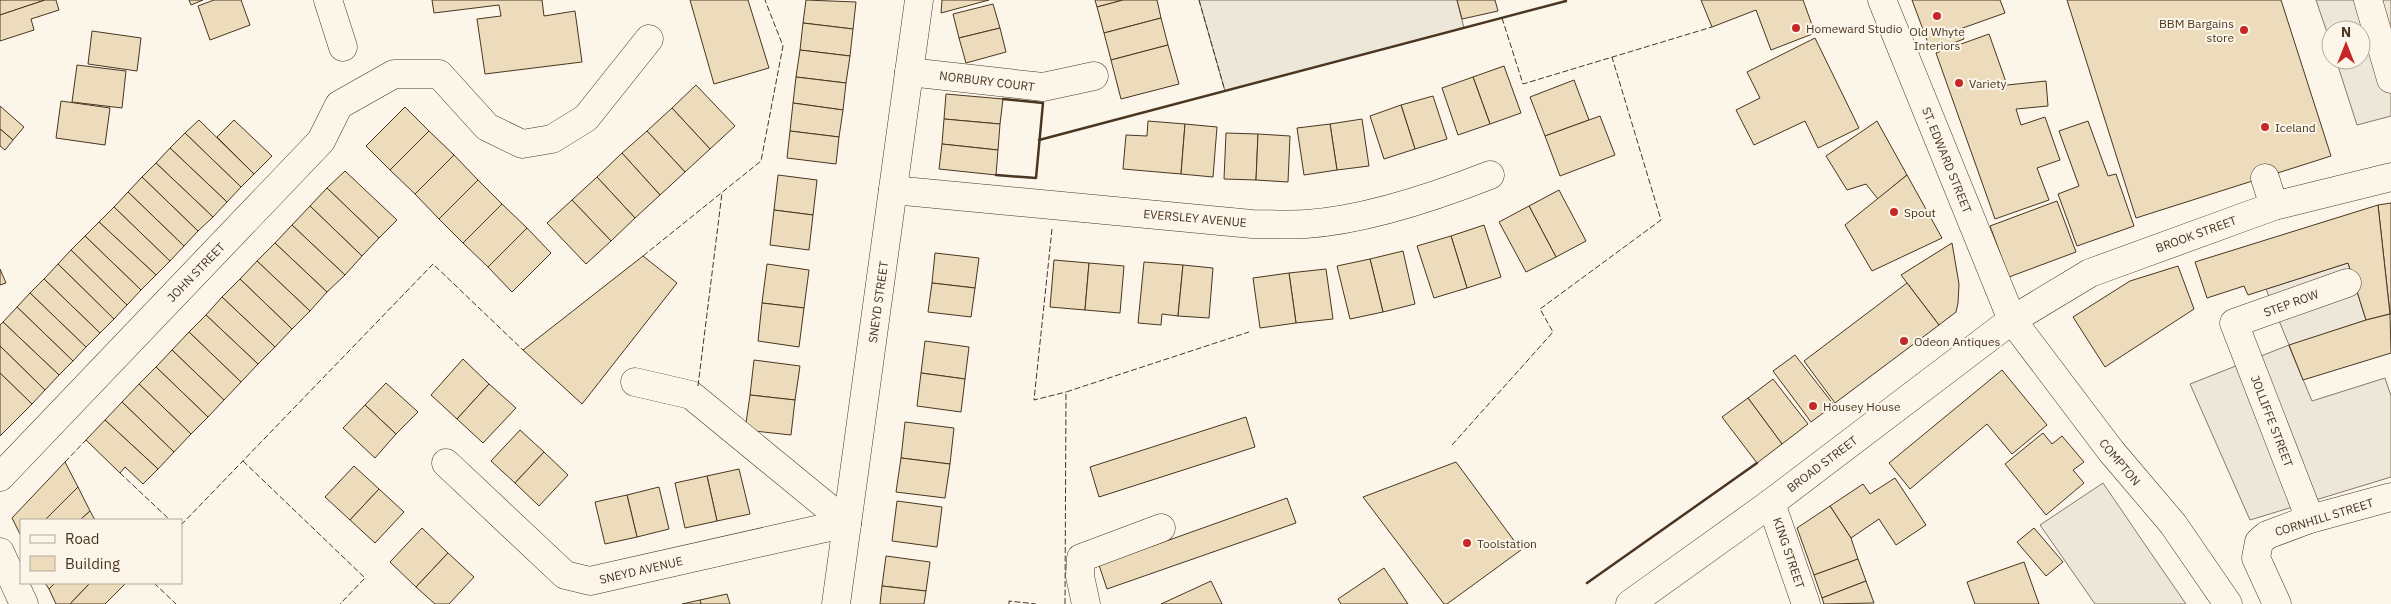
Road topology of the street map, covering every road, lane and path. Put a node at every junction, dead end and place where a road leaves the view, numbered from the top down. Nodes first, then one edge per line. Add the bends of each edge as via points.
1 (328, 0) edge
2 (919, 0) edge
3 (1882, 0) edge
4 (2368, 0) edge
5 (649, 39) dead end
6 (343, 47) dead end
7 (909, 72) junction
8 (1094, 76) dead end
9 (2391, 79) edge
10 (1490, 175) dead end
11 (2391, 177) edge
12 (2265, 178) dead end
13 (893, 190) junction
14 (2274, 206) junction
15 (2347, 283) dead end
16 (2012, 320) junction
17 (2234, 324) joint
18 (635, 382) dead end
19 (446, 463) dead end
20 (0, 477) edge
21 (2391, 497) edge
22 (1771, 503) junction
23 (2310, 519) junction
24 (847, 523) junction
25 (1161, 528) dead end
26 (0, 552) edge
27 (24, 604) edge
28 (836, 604) edge
29 (1086, 604) edge
30 (1630, 604) edge
31 (1806, 604) edge
32 (2228, 604) edge
33 (2277, 604) edge

1 - 6 main road
2 - 7 main road, SNEYD STREET
3 - 16 main road, ST. EDWARD STREET
4 - 9 main road
5 - 20 main road, JOHN STREET via 586,118 552,139 522,144 487,127 439,74 394,74 339,105 321,141
7 - 8 main road, NORBURY COURT via 1043,87
7 - 13 main road, SNEYD STREET
10 - 13 main road, EVERSLEY AVENUE via 1435,197 1307,224 1252,224
11 - 14 main road, BROOK STREET
12 - 14 main road
13 - 24 main road, SNEYD STREET
14 - 16 main road, BROOK STREET via 2090,273
15 - 17 main road, STEP ROW
16 - 22 main road, BROAD STREET
16 - 32 main road, COMPTON via 2110,452 2173,524
17 - 23 main road, JOLLIFFE STREET
18 - 24 main road via 691,395
19 - 24 main road, SNEYD AVENUE via 565,575 590,581
21 - 23 main road, CORNHILL STREET
22 - 30 main road, BROAD STREET
22 - 31 main road, KING STREET
23 - 33 main road, CORNHILL STREET via 2267,535 2259,542 2256,558
24 - 28 main road, SNEYD STREET
25 - 29 main road via 1081,558 1080,576
26 - 27 main road

